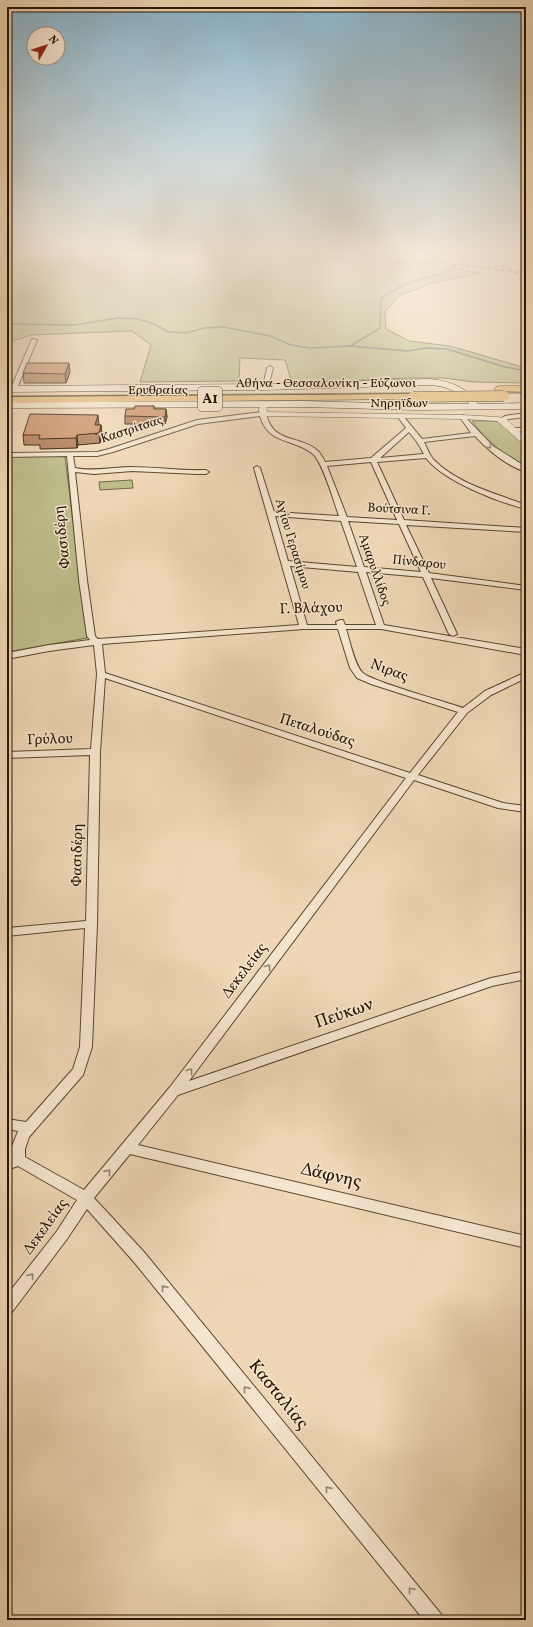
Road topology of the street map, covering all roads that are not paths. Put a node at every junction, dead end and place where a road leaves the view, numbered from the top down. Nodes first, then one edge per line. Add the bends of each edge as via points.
1 (34, 340) dead end
2 (270, 368) dead end
3 (265, 387) junction
4 (526, 389) edge
5 (9, 390) edge
6 (412, 393) junction
7 (502, 393) junction
8 (526, 396) edge
9 (7, 400) edge
10 (263, 404) junction
11 (7, 405) edge
12 (526, 405) edge
13 (470, 406) junction
14 (263, 414) junction
15 (526, 416) edge
16 (463, 417) junction
17 (401, 418) junction
18 (502, 420) junction
19 (408, 429) junction
20 (513, 430) junction
21 (526, 430) edge
22 (476, 434) junction
23 (420, 441) junction
24 (526, 442) edge
25 (7, 455) edge
26 (70, 455) junction
27 (427, 456) junction
28 (373, 460) junction
29 (323, 464) junction
30 (257, 468) dead end
31 (71, 469) junction
32 (526, 470) edge
33 (206, 472) dead end
34 (526, 507) edge
35 (270, 514) junction
36 (344, 519) junction
37 (402, 522) junction
38 (526, 530) edge
39 (285, 563) junction
40 (362, 569) junction
41 (426, 575) junction
42 (526, 588) edge
43 (340, 624) junction
44 (304, 625) junction
45 (380, 625) junction
46 (453, 634) junction
47 (96, 642) junction
48 (526, 647) edge
49 (526, 652) edge
50 (7, 656) edge
51 (101, 674) junction
52 (526, 675) edge
53 (464, 711) junction
54 (95, 752) junction
55 (7, 755) edge
56 (412, 777) junction
57 (526, 809) edge
58 (92, 924) junction
59 (7, 932) edge
60 (526, 975) edge
61 (174, 1091) junction
62 (7, 1124) edge
63 (29, 1128) junction
64 (128, 1148) junction
65 (13, 1162) edge
66 (86, 1198) junction
67 (526, 1242) edge
68 (7, 1307) edge
69 (436, 1620) edge

1 - 5 street
2 - 3 street
3 - 5 main road
3 - 13 main road via 397,383 442,386 456,392
4 - 7 highway, Αθήνα - Θεσσαλονίκη - Εύζωνοι / Α1
5 - 6 highway, Αθήνα - Θεσσαλονίκη - Εύζωνοι / Α1
6 - 7 highway, Αθήνα - Θεσσαλονίκη - Εύζωνοι / Α1, bridge
6 - 9 highway, Αθήνα - Θεσσαλονίκη - Εύζωνοι / Α1
7 - 8 highway, Αθήνα - Θεσσαλονίκη - Εύζωνοι / Α1
10 - 11 main road, Ερυθραίας
10 - 13 main road, Ερυθραίας
10 - 14 street
12 - 13 main road, Ερυθραίας
14 - 17 street, Νηρηϊδων
14 - 26 street, Καστρίτσας via 202,421 104,453
14 - 29 street, Αμαρυλλίδος via 266,426 279,437 305,446 316,453
15 - 18 street via 507,417
16 - 17 street, Νηρηϊδων
16 - 18 street, Νηρηϊδων
16 - 22 street
17 - 19 street
18 - 20 street
19 - 23 street
19 - 28 street
20 - 21 street
20 - 24 street
22 - 23 street
22 -> 32 street via 496,452
23 - 27 street
25 - 26 street, Καστρίτσας
26 - 31 street, Φασιδέρη
27 - 28 street
27 - 34 street via 463,482
28 - 29 street
28 - 37 street
29 - 36 street, Αμαρυλλίδος
30 - 35 street, Αγίου Γερασίμου
31 - 33 street via 81,472 129,469
31 - 47 street, Φασιδέρη via 91,636
35 - 36 street, Βούτσινα Γ.
35 - 39 street, Αγίου Γερασίμου
36 - 37 street, Βούτσινα Γ.
36 - 40 street, Αμαρυλλίδος
37 - 38 street, Βούτσινα Γ.
37 - 41 street
39 - 40 street, Πίνδαρου
39 - 44 street, Αγίου Γερασίμου
40 - 41 street, Πίνδαρου
40 - 45 street, Αμαρυλλίδος
41 - 42 street, Πίνδαρου
41 - 46 street
43 - 44 street, Γ. Βλάχου
43 - 45 street, Γ. Βλάχου
43 - 53 street, Νιρας via 354,668 360,676
44 - 47 street, Γ. Βλάχου
45 - 46 street, Γ. Βλάχου
45 - 49 street, Γ. Βλάχου
46 - 48 street, Γ. Βλάχου
47 - 50 street, Γ. Βλάχου via 43,648
47 - 51 street, Φασιδέρη via 99,646
51 - 54 street, Φασιδέρη
51 - 56 street, Πεταλούδας
52 - 53 street, Δεκελείας via 488,693
53 - 56 street, Δεκελείας
54 - 55 street, Γρύλου
54 - 58 street, Φασιδέρη
56 - 57 street, Πεταλούδας via 502,806
61 -> 56 street, Δεκελείας
58 - 59 street
58 - 63 street, Φασιδέρη via 86,1047 79,1072
60 - 61 street, Πεύκων via 491,982
61 - 64 street, Δεκελείας
62 - 63 street
63 - 65 street, Φασιδέρη via 19,1142
66 -> 64 street, Δεκελείας
64 - 67 street, Δάφνης
65 - 66 street, Φασιδέρη
68 -> 66 street, Δεκελείας via 62,1235
69 -> 66 street, Κασταλίας via 139,1257

